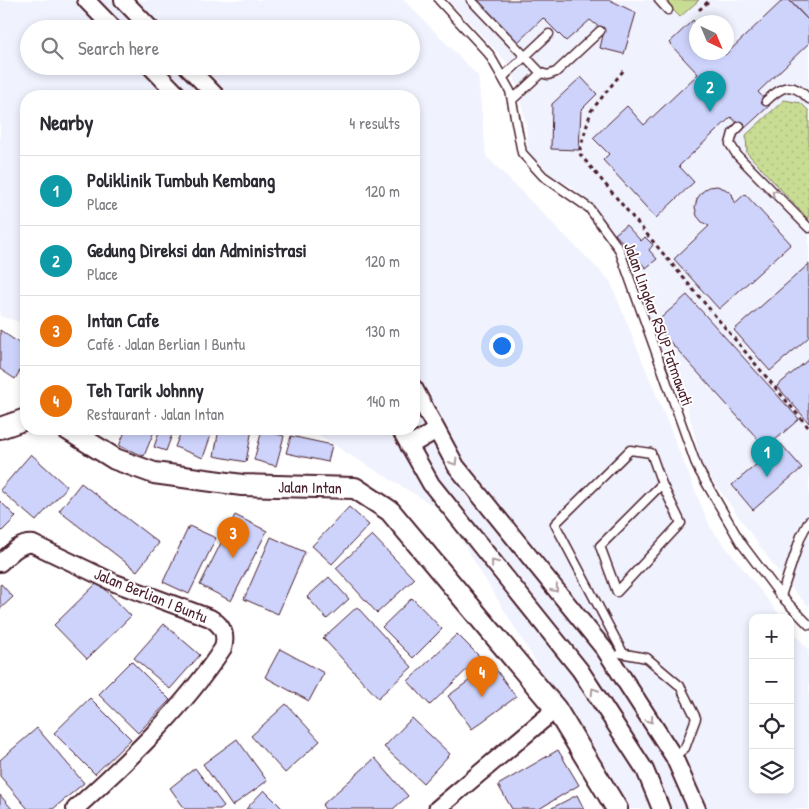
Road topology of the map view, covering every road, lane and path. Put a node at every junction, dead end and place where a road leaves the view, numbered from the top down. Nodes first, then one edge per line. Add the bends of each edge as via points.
1 (86, 0) edge
2 (123, 0) edge
3 (439, 0) edge
4 (472, 0) edge
5 (659, 0) edge
6 (710, 0) edge
7 (668, 10) dead end
8 (699, 10) dead end
9 (105, 20) edge
10 (142, 20) edge
11 (600, 31) dead end
12 (549, 34) dead end
13 (526, 57) junction
14 (623, 71) dead end
15 (541, 73) junction
16 (159, 75) edge
17 (196, 75) edge
18 (503, 77) junction
19 (173, 90) edge
20 (210, 90) edge
21 (809, 99) edge
22 (512, 100) junction
23 (766, 101) dead end
24 (740, 126) dead end
25 (809, 228) edge
26 (420, 400) edge
27 (20, 421) edge
28 (0, 428) edge
29 (809, 428) edge
30 (436, 431) junction
31 (77, 435) edge
32 (403, 435) edge
33 (409, 446) junction
34 (662, 484) junction
35 (809, 521) edge
36 (0, 563) edge
37 (781, 596) junction
38 (809, 626) edge
39 (605, 650) junction
40 (623, 654) junction
41 (556, 709) junction
42 (674, 757) junction
43 (75, 809) edge
44 (437, 809) edge
45 (617, 809) edge
46 (661, 809) edge
47 (697, 809) edge

1 - 9 street
2 - 10 street
3 - 18 lane, Jalan Lingkar RSUP Fatmawati via 490,54
4 - 13 lane
5 - 7 lane
6 - 8 path
11 - 15 lane via 556,72
12 - 13 lane
13 - 15 lane
13 - 18 lane
14 - 29 path via 590,111 579,153
15 - 22 lane
16 - 19 street
17 - 20 street
18 - 22 lane, Jalan Lingkar RSUP Fatmawati
21 - 23 lane via 791,87 778,90
22 - 37 lane, Jalan Lingkar RSUP Fatmawati via 522,152 543,176 589,208 619,249 697,467 741,543
25 -> 24 lane via 737,155 730,144 733,133
26 - 30 street
27 - 28 street
30 - 33 street
30 -> 39 street via 456,466
31 - 41 street, Jalan Intan via 115,459 154,473 242,485 355,488 390,512
32 - 33 street
46 -> 33 street via 645,770 580,670 431,484
34 - 34 lane via 600,546 617,592 681,523
34 - 40 lane via 651,453 630,450 555,524
35 - 37 lane
36 - 43 street, Jalan Berlian I Buntu via 22,545 33,544 115,583 210,618 224,631 223,648 179,706
37 - 38 lane, Jalan Lingkar RSUP Fatmawati
39 - 40 lane
39 -> 42 street
40 - 42 lane via 647,658 680,686 696,718 684,748
41 - 44 street
41 - 45 street, Jalan Intan
42 - 47 street

